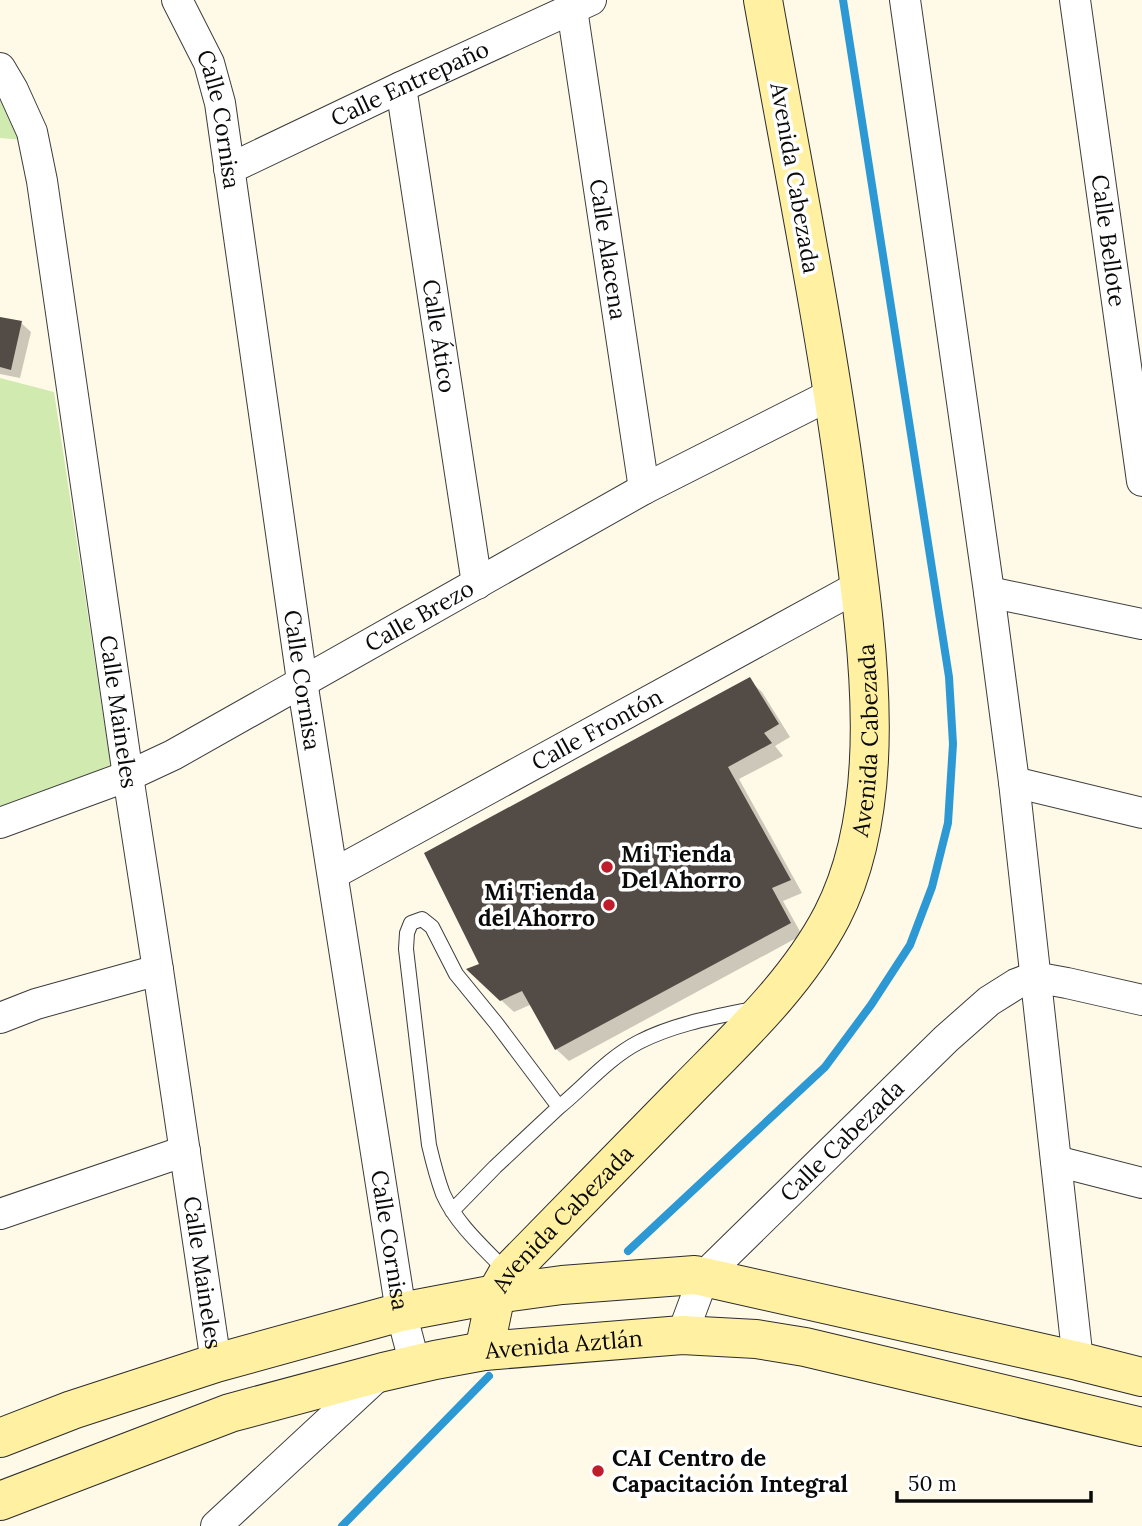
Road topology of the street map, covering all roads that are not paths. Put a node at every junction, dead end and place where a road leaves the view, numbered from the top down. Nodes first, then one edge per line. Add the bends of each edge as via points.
1 (177, 0) edge
2 (763, 0) edge
3 (905, 0) edge
4 (1075, 0) edge
5 (581, 5) edge
6 (0, 68) edge
7 (401, 87) junction
8 (229, 169) junction
9 (834, 393) junction
10 (1142, 481) edge
11 (644, 489) junction
12 (477, 584) junction
13 (859, 586) junction
14 (989, 592) junction
15 (1142, 624) edge
16 (302, 681) junction
17 (128, 776) junction
18 (1014, 782) junction
19 (1142, 813) edge
20 (0, 823) edge
21 (333, 874) junction
22 (158, 970) junction
23 (1034, 977) junction
24 (1142, 1000) edge
25 (768, 1006) junction
26 (0, 1017) edge
27 (559, 1107) junction
28 (185, 1151) junction
29 (1056, 1161) junction
30 (1142, 1183) edge
31 (452, 1211) junction
32 (0, 1214) edge
33 (699, 1276) junction
34 (502, 1283) junction
35 (401, 1312) junction
36 (678, 1335) junction
37 (496, 1350) junction
38 (1078, 1361) junction
39 (216, 1363) junction
40 (399, 1368) junction
41 (1142, 1377) edge
42 (1142, 1427) edge
43 (0, 1438) edge
44 (0, 1500) edge
45 (216, 1526) edge

1 - 8 street, Calle Cornisa via 209,63
2 - 9 main road, Avenida Cabezada
3 - 14 street
4 - 10 street, Calle Bellote
5 - 7 street, Calle Entrepaño
5 - 11 street, Calle Alacena
6 - 17 street, Calle Maineles via 32,132 42,180
7 - 8 street, Calle Entrepaño
7 - 12 street, Calle Ático
8 - 16 street, Calle Cornisa
9 - 11 street, Calle Brezo
9 - 13 main road, Avenida Cabezada
11 - 12 street, Calle Brezo
12 - 16 street, Calle Brezo
13 - 21 street, Calle Frontón
13 - 25 main road, Avenida Cabezada via 871,736 857,847 832,916
14 - 15 street
14 - 18 street
16 - 17 street, Calle Brezo
16 - 21 street, Calle Cornisa
17 - 20 street, Calle Brezo
17 - 22 street, Calle Maineles
18 - 19 street
18 - 23 street
21 - 35 street, Calle Cornisa
22 - 26 street
22 - 28 street, Calle Maineles
23 - 24 street
23 - 29 street
23 - 33 street, Calle Cabezada via 989,1000 968,1018
25 - 27 lane via 683,1025 637,1043
25 - 34 main road, Avenida Cabezada
27 - 31 lane
27 - 31 lane via 456,974 432,927 422,919 411,923 406,949 429,1145
28 - 32 street
28 - 39 street, Calle Maineles
29 - 30 street
29 - 38 street
31 - 34 lane
33 - 34 main road
33 - 36 street, Calle Cabezada
33 - 38 main road
34 - 35 main road
34 - 37 main road, Avenida Cabezada
35 - 39 main road
35 - 40 street, Calle Cornisa
36 - 37 main road, Avenida Aztlán
36 - 42 main road, Avenida Aztlán via 805,1347
37 - 40 main road, Avenida Aztlán
38 - 41 main road
39 - 43 main road via 72,1409
40 - 44 main road, Avenida Aztlán via 230,1413
40 - 45 street

